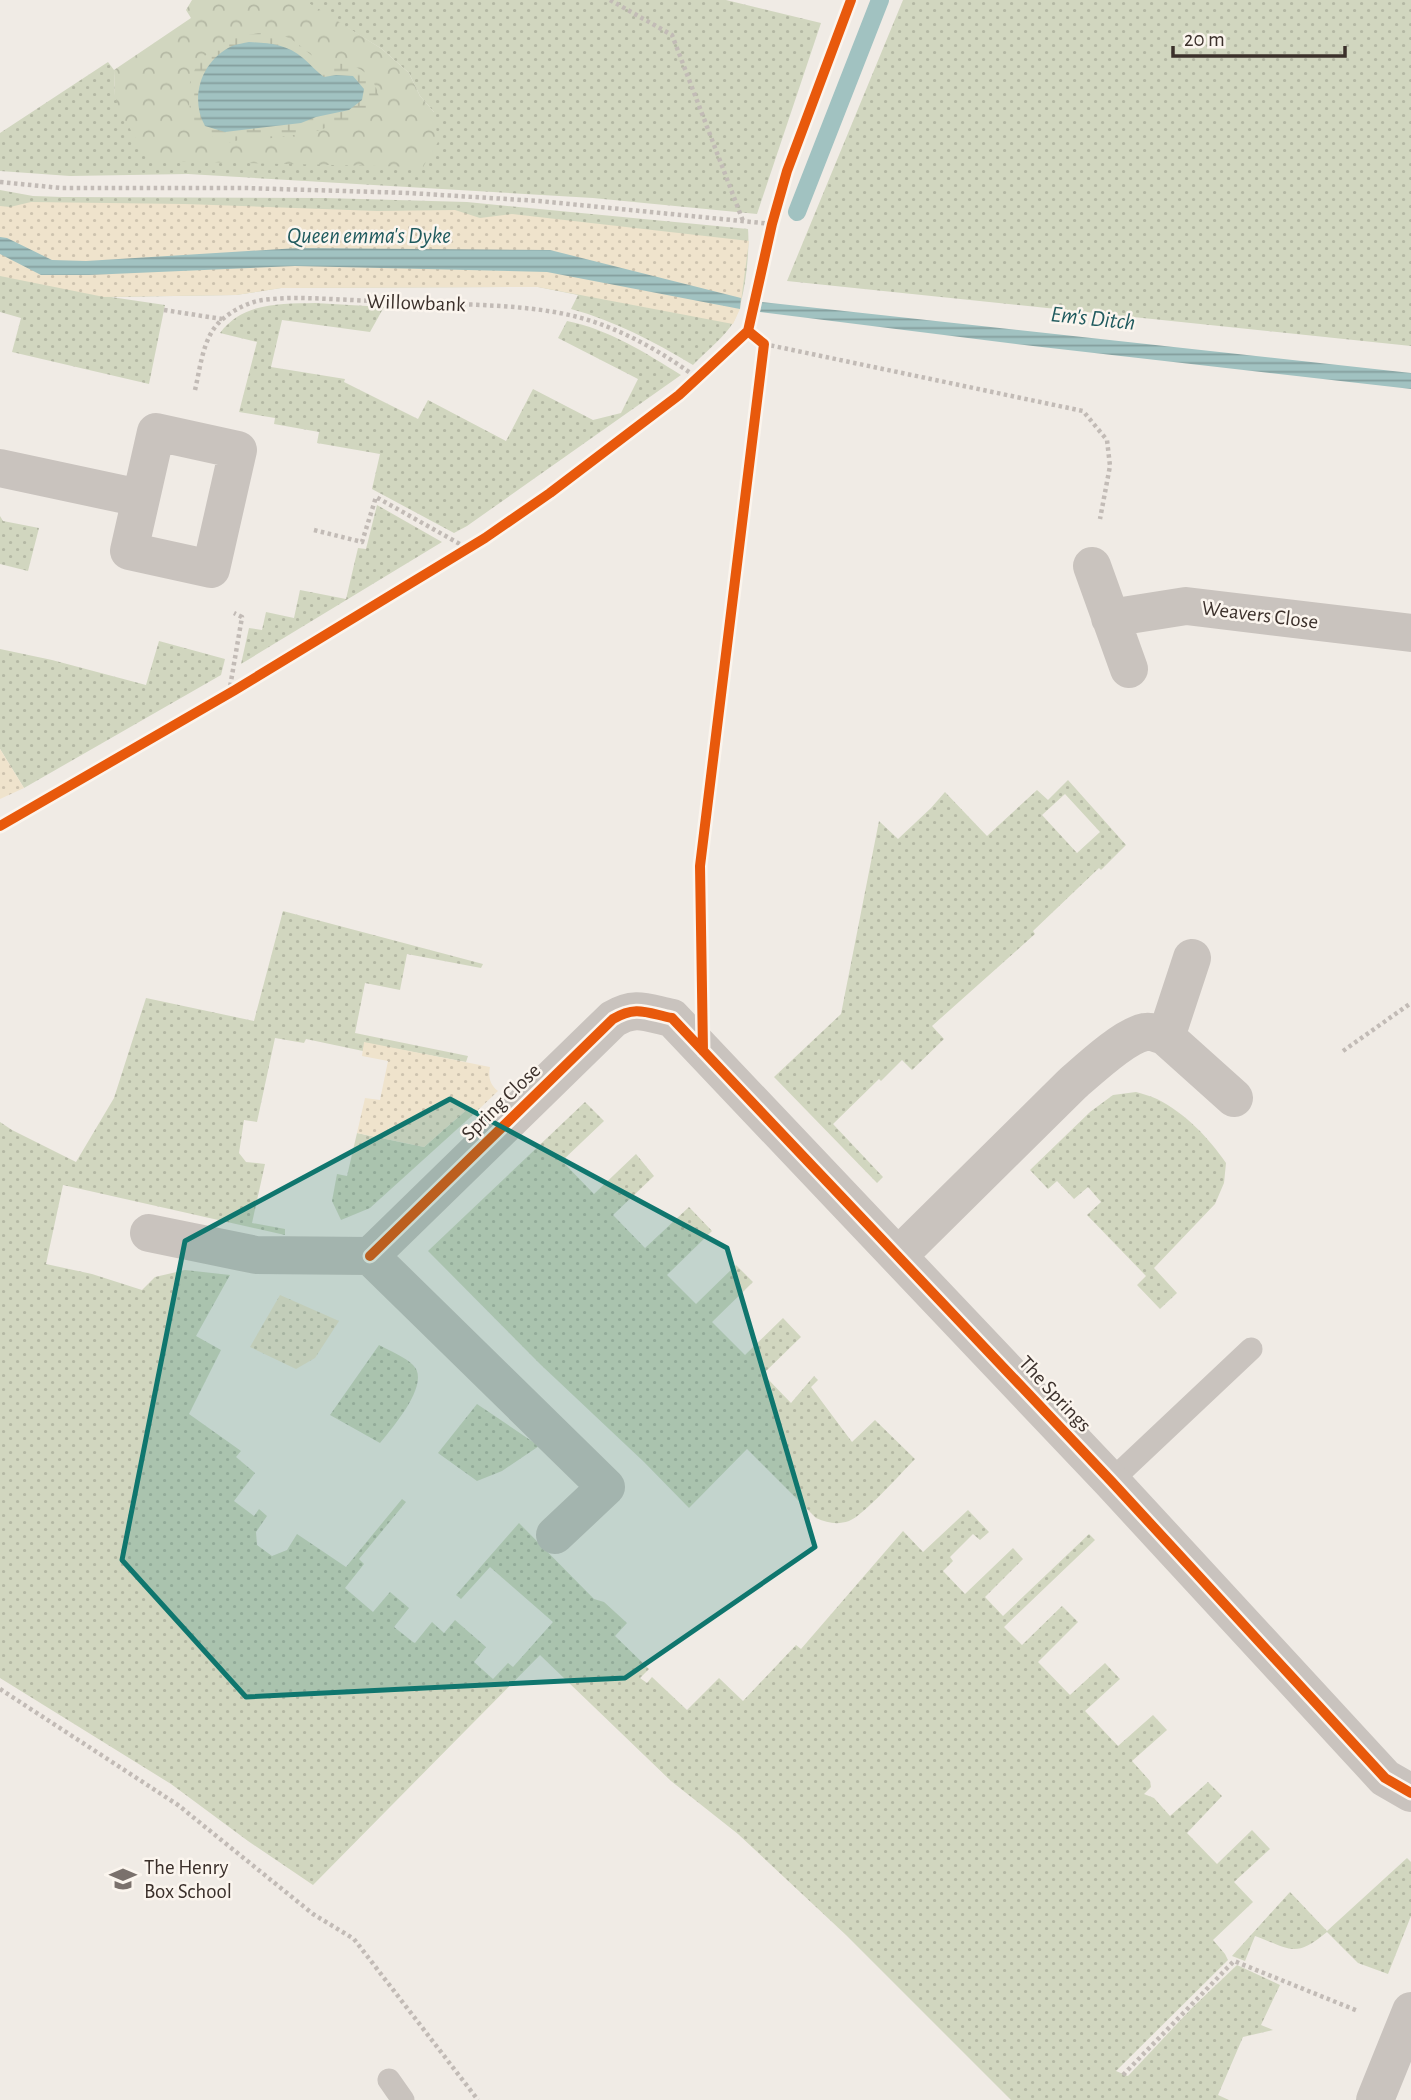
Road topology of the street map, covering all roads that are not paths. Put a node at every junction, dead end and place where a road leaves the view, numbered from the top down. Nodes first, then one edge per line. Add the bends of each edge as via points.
1 (0, 468) edge
2 (141, 498) dead end
3 (1092, 566) road end
4 (1110, 618) junction
5 (1411, 633) edge
6 (1129, 669) dead end
7 (1192, 958) dead end
8 (672, 1018) joint
9 (1167, 1037) junction
10 (1234, 1098) dead end
11 (149, 1233) dead end
12 (370, 1256) junction
13 (898, 1256) junction
14 (1251, 1349) dead end
15 (1111, 1481) junction
16 (555, 1535) dead end
17 (1411, 1794) edge
18 (1411, 2011) edge
19 (389, 2080) dead end
20 (403, 2100) edge
21 (1375, 2100) edge

1 - 2 street
3 - 4 street
4 - 5 street, Weavers Close via 1186,606
4 - 6 street
7 - 9 street
8 - 12 street, Spring Close via 635,1010 613,1019
8 - 13 street, The Springs
9 - 10 street
9 - 13 street via 1154,1032 1132,1036 1099,1060
11 - 12 street via 256,1255
12 - 16 street via 606,1488
13 - 15 street, The Springs
14 - 15 lane
15 - 17 street, The Springs via 1385,1778
18 - 21 street
19 - 20 lane

